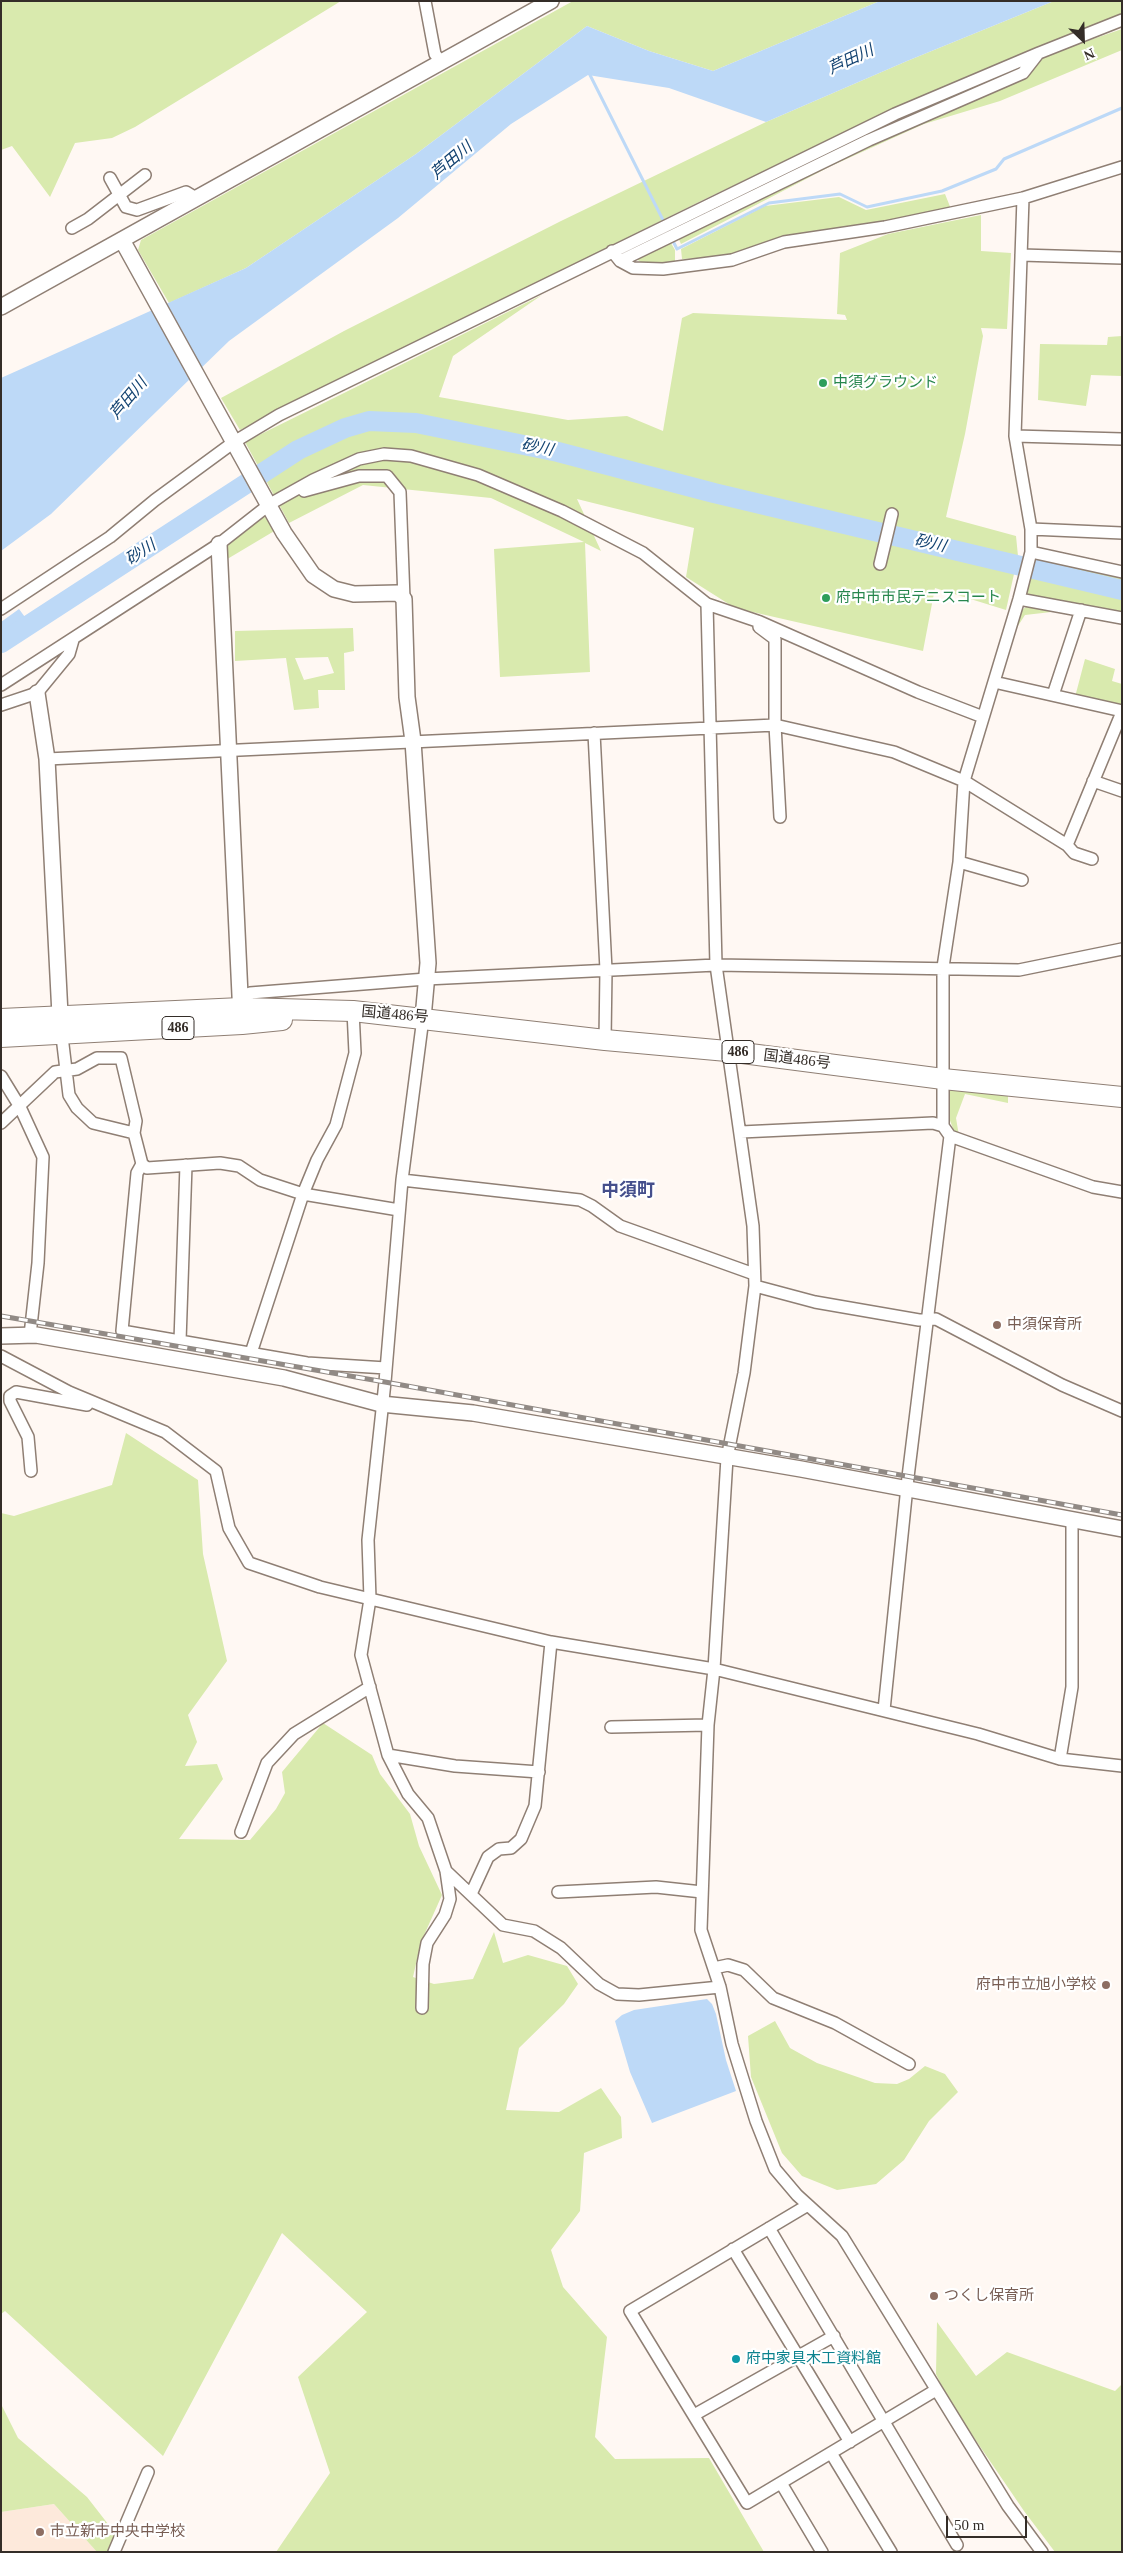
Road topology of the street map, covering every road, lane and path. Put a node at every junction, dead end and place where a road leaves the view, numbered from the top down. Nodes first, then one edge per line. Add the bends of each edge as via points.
1 (425, 1) edge
2 (551, 1) edge
3 (1122, 20) edge
4 (1039, 53) junction
5 (441, 62) junction
6 (1122, 167) edge
7 (145, 175) dead end
8 (110, 178) dead end
9 (119, 195) junction
10 (196, 198) junction
11 (1023, 198) junction
12 (72, 228) dead end
13 (124, 244) junction
14 (612, 251) junction
15 (1021, 256) junction
16 (1122, 258) edge
17 (620, 261) junction
18 (1, 307) edge
19 (1015, 436) junction
20 (1122, 439) edge
21 (234, 442) junction
22 (267, 499) junction
23 (892, 514) dead end
24 (1031, 529) junction
25 (1122, 533) edge
26 (219, 544) junction
27 (1031, 552) junction
28 (880, 564) dead end
29 (1122, 572) edge
30 (404, 599) junction
31 (1019, 599) junction
32 (707, 604) junction
33 (1, 609) edge
34 (1081, 610) junction
35 (1122, 618) edge
36 (760, 622) junction
37 (73, 640) junction
38 (994, 682) junction
39 (1, 685) edge
40 (37, 693) junction
41 (1053, 695) junction
42 (1, 705) edge
43 (1122, 712) edge
44 (983, 717) junction
45 (775, 725) junction
46 (711, 728) junction
47 (594, 733) junction
48 (413, 741) junction
49 (230, 750) junction
50 (47, 758) junction
51 (964, 781) junction
52 (1093, 781) junction
53 (1122, 791) edge
54 (780, 817) dead end
55 (1067, 845) junction
56 (1092, 859) dead end
57 (959, 862) junction
58 (1022, 880) dead end
59 (1122, 949) edge
60 (716, 965) junction
61 (943, 967) junction
62 (606, 970) junction
63 (426, 979) junction
64 (353, 1012) junction
65 (241, 1016) junction
66 (1, 1018) edge
67 (423, 1018) junction
68 (61, 1025) junction
69 (1, 1037) edge
70 (605, 1040) junction
71 (727, 1051) junction
72 (67, 1070) junction
73 (1, 1076) edge
74 (943, 1079) junction
75 (1122, 1097) edge
76 (20, 1107) junction
77 (1, 1123) edge
78 (943, 1126) junction
79 (741, 1132) junction
80 (134, 1133) junction
81 (950, 1136) junction
82 (142, 1164) junction
83 (186, 1165) junction
84 (402, 1180) junction
85 (1122, 1192) edge
86 (304, 1194) junction
87 (399, 1210) junction
88 (754, 1274) junction
89 (755, 1286) junction
90 (929, 1319) junction
91 (30, 1335) junction
92 (1, 1336) edge
93 (180, 1341) junction
94 (251, 1353) junction
95 (1, 1356) edge
96 (386, 1368) junction
97 (1, 1404) edge
98 (98, 1404) junction
99 (381, 1404) junction
100 (1122, 1410) edge
101 (17, 1415) junction
102 (727, 1458) junction
103 (31, 1471) dead end
104 (908, 1489) junction
105 (1072, 1520) junction
106 (1122, 1529) edge
107 (370, 1599) junction
108 (551, 1642) junction
109 (714, 1669) junction
110 (370, 1687) junction
111 (884, 1710) junction
112 (708, 1725) junction
113 (611, 1726) dead end
114 (388, 1755) junction
115 (1060, 1759) junction
116 (1122, 1766) edge
117 (539, 1772) junction
118 (241, 1832) dead end
119 (446, 1871) junction
120 (558, 1892) dead end
121 (702, 1892) junction
122 (470, 1894) junction
123 (714, 1968) junction
124 (720, 1988) junction
125 (422, 2008) dead end
126 (909, 2064) dead end
127 (808, 2205) junction
128 (769, 2228) junction
129 (733, 2249) junction
130 (834, 2336) junction
131 (798, 2356) junction
132 (936, 2390) junction
133 (694, 2415) junction
134 (885, 2421) junction
135 (850, 2442) junction
136 (831, 2453) junction
137 (148, 2472) dead end
138 (780, 2483) junction
139 (957, 2545) dead end
140 (114, 2552) edge
141 (822, 2552) edge
142 (891, 2552) edge
143 (1042, 2552) edge

1 - 5 street via 435,54
2 - 5 street
3 - 4 street
4 - 14 street via 894,114
4 - 17 street via 1023,73 869,140
5 - 10 street
6 - 11 street
7 - 9 street
8 - 9 street
9 - 10 street via 126,208 137,210 186,192
9 - 12 street via 88,220
10 - 13 street
11 - 15 street
11 - 17 street via 885,227 784,242 732,260 663,269 633,268
13 - 18 street
13 - 21 street
14 - 17 street
14 - 21 street via 279,415
15 - 16 street
15 - 19 street
19 - 20 street
19 - 24 street
21 - 22 street
21 - 33 street via 110,536
22 - 26 street
22 - 30 street via 284,533 313,575 334,590 354,594 398,593
22 - 30 street via 359,476 387,476 400,492
22 - 32 street via 359,459 384,454 411,456 478,475 562,511 644,554
23 - 28 street
24 - 25 street
24 - 27 street
26 - 37 street
26 - 49 street
27 - 29 street
27 - 31 street
30 - 48 street via 407,697
31 - 34 street
31 - 38 street
32 - 36 street
32 - 46 street
34 - 35 street
34 - 41 street
36 - 44 street
36 - 45 street via 759,627 775,639
37 - 39 street
37 - 40 street via 69,654
38 - 41 street
38 - 44 street
40 - 42 street
40 - 50 street
41 - 43 street
43 - 52 street
44 - 51 street
45 - 46 street
45 - 51 street via 894,752
45 - 54 street
46 - 47 street
46 - 60 street
47 - 48 street
47 - 62 street
48 - 49 street
48 - 63 street via 428,963
49 - 50 street
49 - 65 street
50 - 68 street
51 - 55 street
51 - 57 street
52 - 53 street
52 - 55 street
55 - 56 street via 1074,853
57 - 58 street
57 - 61 street
59 - 61 street via 1019,970
60 - 61 street
60 - 62 street
60 - 71 street
61 - 74 street
62 - 63 street
62 - 70 street
63 - 65 street via 250,993
63 - 67 street
64 - 65 highway, 国道486号 / 486
64 - 67 highway, 国道486号 / 486
64 - 86 street via 355,1053 336,1125 316,1160
65 - 68 highway, 国道486号 / 486
66 - 68 highway, 国道486号 / 486
67 - 70 highway, 国道486号 / 486
67 - 84 street
68 - 69 highway, 国道486号 / 486
68 - 72 street
70 - 71 highway, 国道486号 / 486
71 - 74 highway, 国道486号 / 486
71 - 79 street
72 - 76 street via 55,1072
72 - 80 street via 69,1095 77,1108 93,1123
72 - 80 street via 77,1069 97,1058 121,1058 136,1121
73 - 76 street
74 - 75 highway, 国道486号 / 486
74 - 78 street
76 - 77 street
76 - 91 street via 42,1157 38,1263
78 - 79 street via 934,1123
78 - 81 street
79 - 88 street via 753,1226
80 - 82 street
81 - 85 street via 1093,1187
81 - 90 street
82 - 83 street via 147,1168
82 - 93 street via 137,1172 122,1332
83 - 86 street via 220,1163 239,1166 260,1180
83 - 93 street
84 - 87 street
84 - 88 street via 580,1200 620,1226
86 - 87 street
86 - 94 street
87 - 96 street
88 - 89 street
89 - 90 street via 816,1302
89 - 102 street via 744,1373
90 - 100 street via 936,1319 1062,1385
90 - 104 street
91 - 92 street
91 - 99 street via 284,1378
93 - 94 street
94 - 96 street via 307,1363
95 - 98 street
96 - 99 street
97 - 101 street via 10,1414
98 - 101 street via 92,1406 16,1392 10,1396
98 - 107 street via 165,1432 216,1471 230,1528 249,1563
99 - 102 street via 473,1413
99 - 107 street via 368,1540
101 - 103 street via 28,1437
102 - 104 street
102 - 109 street
104 - 105 street
104 - 111 street
105 - 106 street
105 - 115 street via 1072,1687
107 - 108 street
107 - 110 street via 361,1655
108 - 109 street
108 - 117 street
109 - 111 street
109 - 112 street
110 - 114 street
110 - 118 street via 294,1734 267,1763
111 - 115 street
112 - 113 street
112 - 121 street
114 - 117 street via 455,1766
114 - 119 street via 408,1794 428,1818
115 - 116 street
117 - 122 street via 534,1806 521,1839 511,1848 499,1849 488,1857
119 - 122 street
119 - 125 street via 450,1899 445,1915 427,1943
120 - 121 street via 656,1887
121 - 123 street via 701,1930
122 - 124 street via 503,1925 534,1931 561,1948 599,1984 616,1994
123 - 124 street
123 - 126 street via 728,1965 744,1970 773,1998 835,2023
124 - 127 street via 732,2044 775,2169
127 - 128 street
127 - 132 street via 842,2236
128 - 129 street
128 - 130 street
129 - 131 street
129 - 133 street via 630,2311
130 - 131 street
130 - 134 street
131 - 133 street
131 - 135 street
132 - 134 street
132 - 143 street via 1008,2506
133 - 138 street via 747,2503
134 - 135 street
134 - 139 street
135 - 136 street
136 - 138 street
136 - 142 street
137 - 140 street
138 - 141 street

